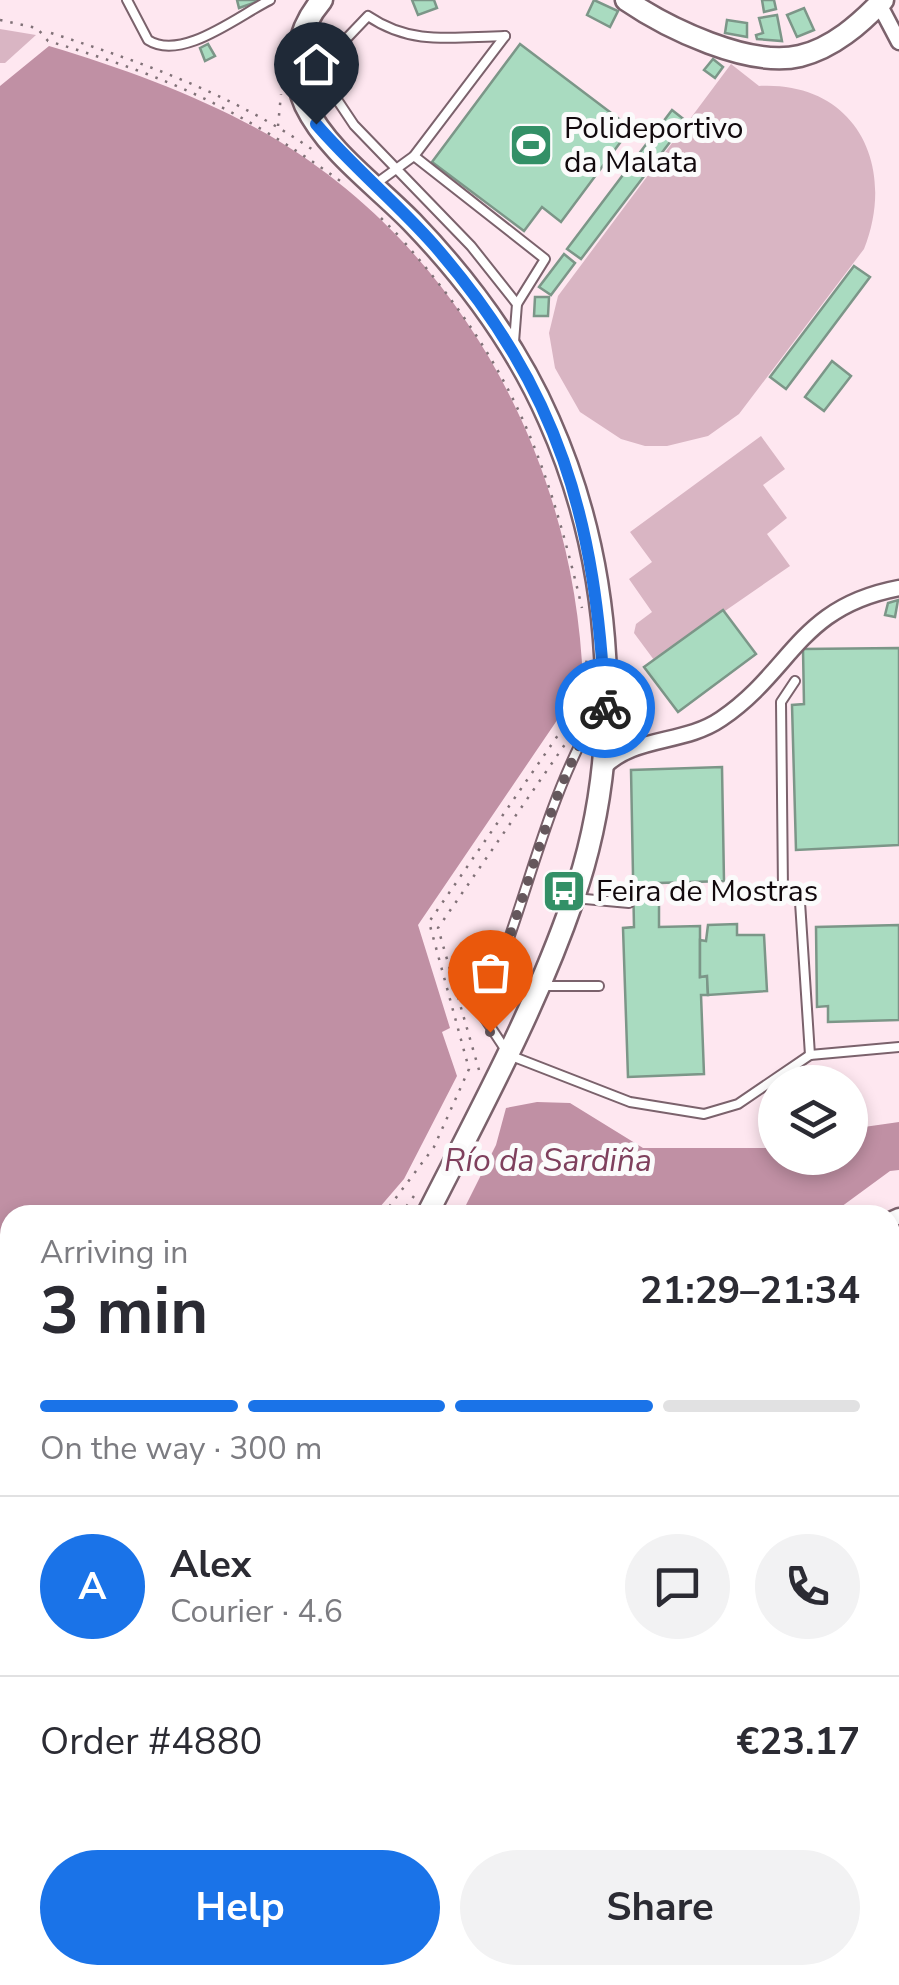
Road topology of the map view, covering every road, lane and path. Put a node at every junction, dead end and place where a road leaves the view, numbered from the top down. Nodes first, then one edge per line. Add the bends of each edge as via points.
1 (127, 0) edge
2 (270, 0) edge
3 (322, 0) edge
4 (626, 0) edge
5 (881, 2) edge
6 (0, 20) edge
7 (51, 33) dead end
8 (899, 42) edge
9 (414, 156) junction
10 (322, 157) dead end
11 (334, 166) dead end
12 (398, 169) junction
13 (365, 184) junction
14 (353, 190) dead end
15 (375, 212) dead end
16 (387, 212) dead end
17 (408, 235) dead end
18 (518, 304) junction
19 (513, 352) junction
20 (577, 554) dead end
21 (899, 588) edge
22 (592, 649) dead end
23 (587, 655) dead end
24 (795, 681) dead end
25 (606, 714) junction
26 (606, 740) junction
27 (638, 744) junction
28 (602, 770) junction
29 (574, 898) junction
30 (629, 903) dead end
31 (539, 985) junction
32 (600, 986) dead end
33 (470, 1026) junction
34 (458, 1030) junction
35 (899, 1047) edge
36 (509, 1055) junction
37 (810, 1056) junction
38 (480, 1073) dead end
39 (422, 1186) dead end
40 (390, 1205) edge
41 (408, 1205) edge
42 (432, 1205) edge
43 (0, 1842) edge
44 (0, 1881) edge

1 - 2 lane via 148,40 170,46
3 - 13 main road via 301,33 299,89 316,124
4 - 5 main road via 684,34 777,58 834,41
5 - 8 street
6 - 14 path via 178,83 263,127
7 - 10 path via 195,83
9 - 12 lane
9 - 12 lane via 505,36 412,38 368,16 348,38 331,71 334,95
9 - 18 lane via 546,259
11 - 13 path
12 - 13 lane
12 - 18 lane
13 - 19 main road via 442,255
15 - 20 path via 439,282 513,391 557,501 586,615
16 - 17 path
18 - 19 lane
19 - 25 main road via 549,420 582,517 595,573
21 - 27 street via 864,594 822,618 723,718 679,739
22 - 33 path via 588,710 438,928
23 - 34 path via 582,699 429,922
24 - 37 lane via 781,702 783,889 800,902
25 - 26 main road
25 - 27 street
26 - 28 main road
26 - 36 lane via 581,742 552,800 532,878 480,1010
27 - 28 street
28 - 29 main road
29 - 30 lane
29 - 31 main road
31 - 32 lane
31 - 36 main road
33 - 34 path
33 - 38 path
34 - 40 path via 469,1069 434,1147
35 - 37 lane
36 - 37 lane via 630,1102 704,1114 738,1104
36 - 42 main road
39 - 41 path
43 - 44 path

